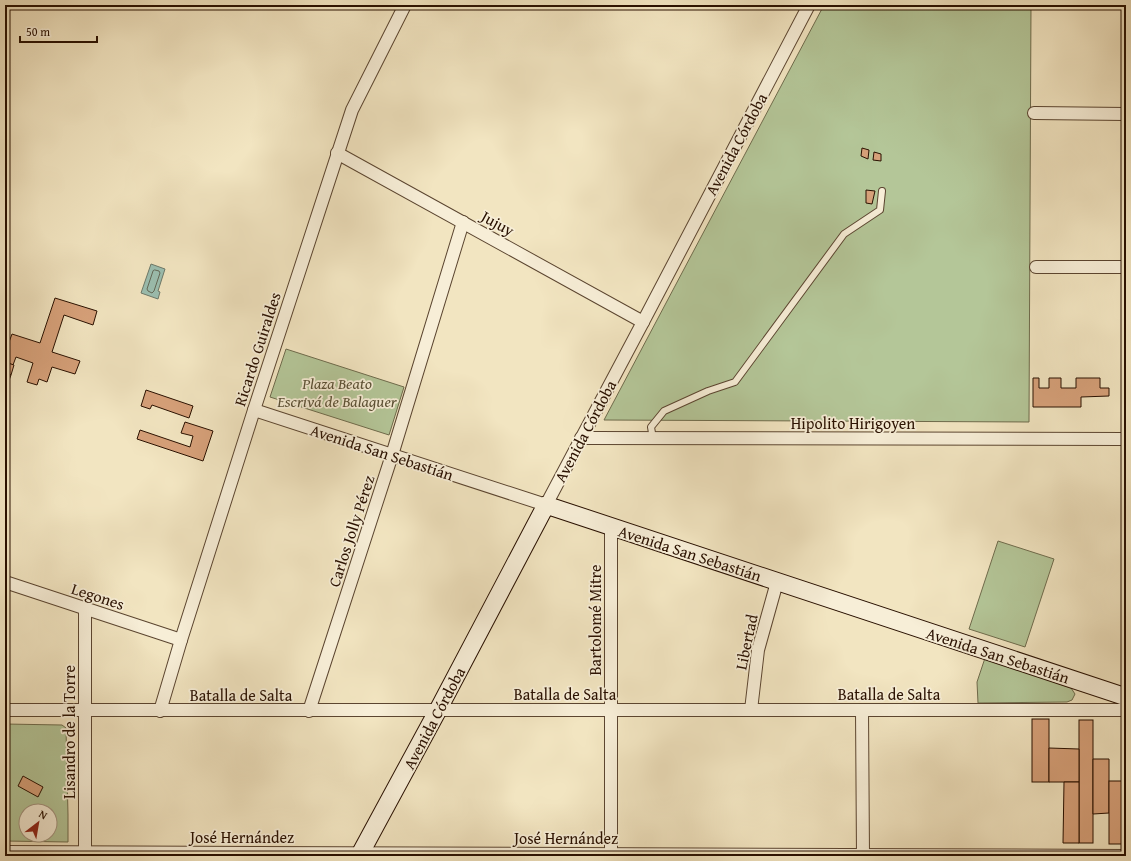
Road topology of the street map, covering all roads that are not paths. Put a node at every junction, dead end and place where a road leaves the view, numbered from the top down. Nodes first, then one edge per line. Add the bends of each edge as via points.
1 (405, 5) edge
2 (809, 5) edge
3 (1034, 113) dead end
4 (1126, 114) edge
5 (338, 153) junction
6 (882, 191) dead end
7 (463, 222) junction
8 (1036, 267) dead end
9 (1126, 267) edge
10 (643, 322) junction
11 (254, 410) junction
12 (581, 438) junction
13 (653, 438) junction
14 (1126, 439) edge
15 (392, 455) junction
16 (546, 505) junction
17 (611, 527) junction
18 (5, 582) edge
19 (777, 582) junction
20 (86, 608) junction
21 (181, 640) junction
22 (1126, 697) edge
23 (5, 710) edge
24 (310, 710) junction
25 (438, 710) junction
26 (611, 710) junction
27 (752, 710) junction
28 (862, 710) junction
29 (1126, 710) edge
30 (85, 711) junction
31 (160, 711) junction
32 (5, 852) edge
33 (85, 854) edge
34 (360, 854) edge
35 (611, 855) edge
36 (863, 855) edge
37 (1126, 856) edge

1 - 5 street, Ricardo Guiraldes via 352,110
2 - 10 street, Avenida Córdoba
3 - 4 street
5 - 7 street, Jujuy
5 - 11 street, Ricardo Guiraldes
6 - 13 lane via 880,210 844,234 735,382 664,411 651,427
7 - 10 street, Jujuy
7 - 15 street, Carlos Jolly Pérez
8 - 9 street
10 - 12 street, Avenida Córdoba
11 - 15 street, Avenida San Sebastián
11 - 21 street, Ricardo Guiraldes
12 - 13 street, Hipolito Hirigoyen
12 - 16 street, Avenida Córdoba
13 - 14 street, Hipolito Hirigoyen
15 - 16 street, Avenida San Sebastián
15 - 24 street, Carlos Jolly Pérez
16 - 17 street, Avenida San Sebastián
16 - 25 street, Avenida Córdoba
17 - 19 street, Avenida San Sebastián
17 - 26 street, Bartolomé Mitre
18 - 20 street, Legones
19 - 22 street, Avenida San Sebastián
19 - 27 street, Libertad via 758,650
20 - 21 street, Legones
20 - 30 street, Lisandro de la Torre
21 - 31 street, Ricardo Guiraldes
23 - 30 street, Batalla de Salta
24 - 25 street, Batalla de Salta
24 - 31 street, Batalla de Salta
25 - 26 street, Batalla de Salta
25 - 34 street, Avenida Córdoba
26 - 27 street, Batalla de Salta
26 - 35 street, Bartolomé Mitre
27 - 28 street, Batalla de Salta
28 - 29 street, Batalla de Salta
28 - 36 street
30 - 31 street, Batalla de Salta
30 - 33 street, Lisandro de la Torre
32 - 33 street, José Hernández
33 - 34 street, José Hernández
34 - 35 street, José Hernández
35 - 36 street, José Hernández
36 - 37 street, José Hernández

